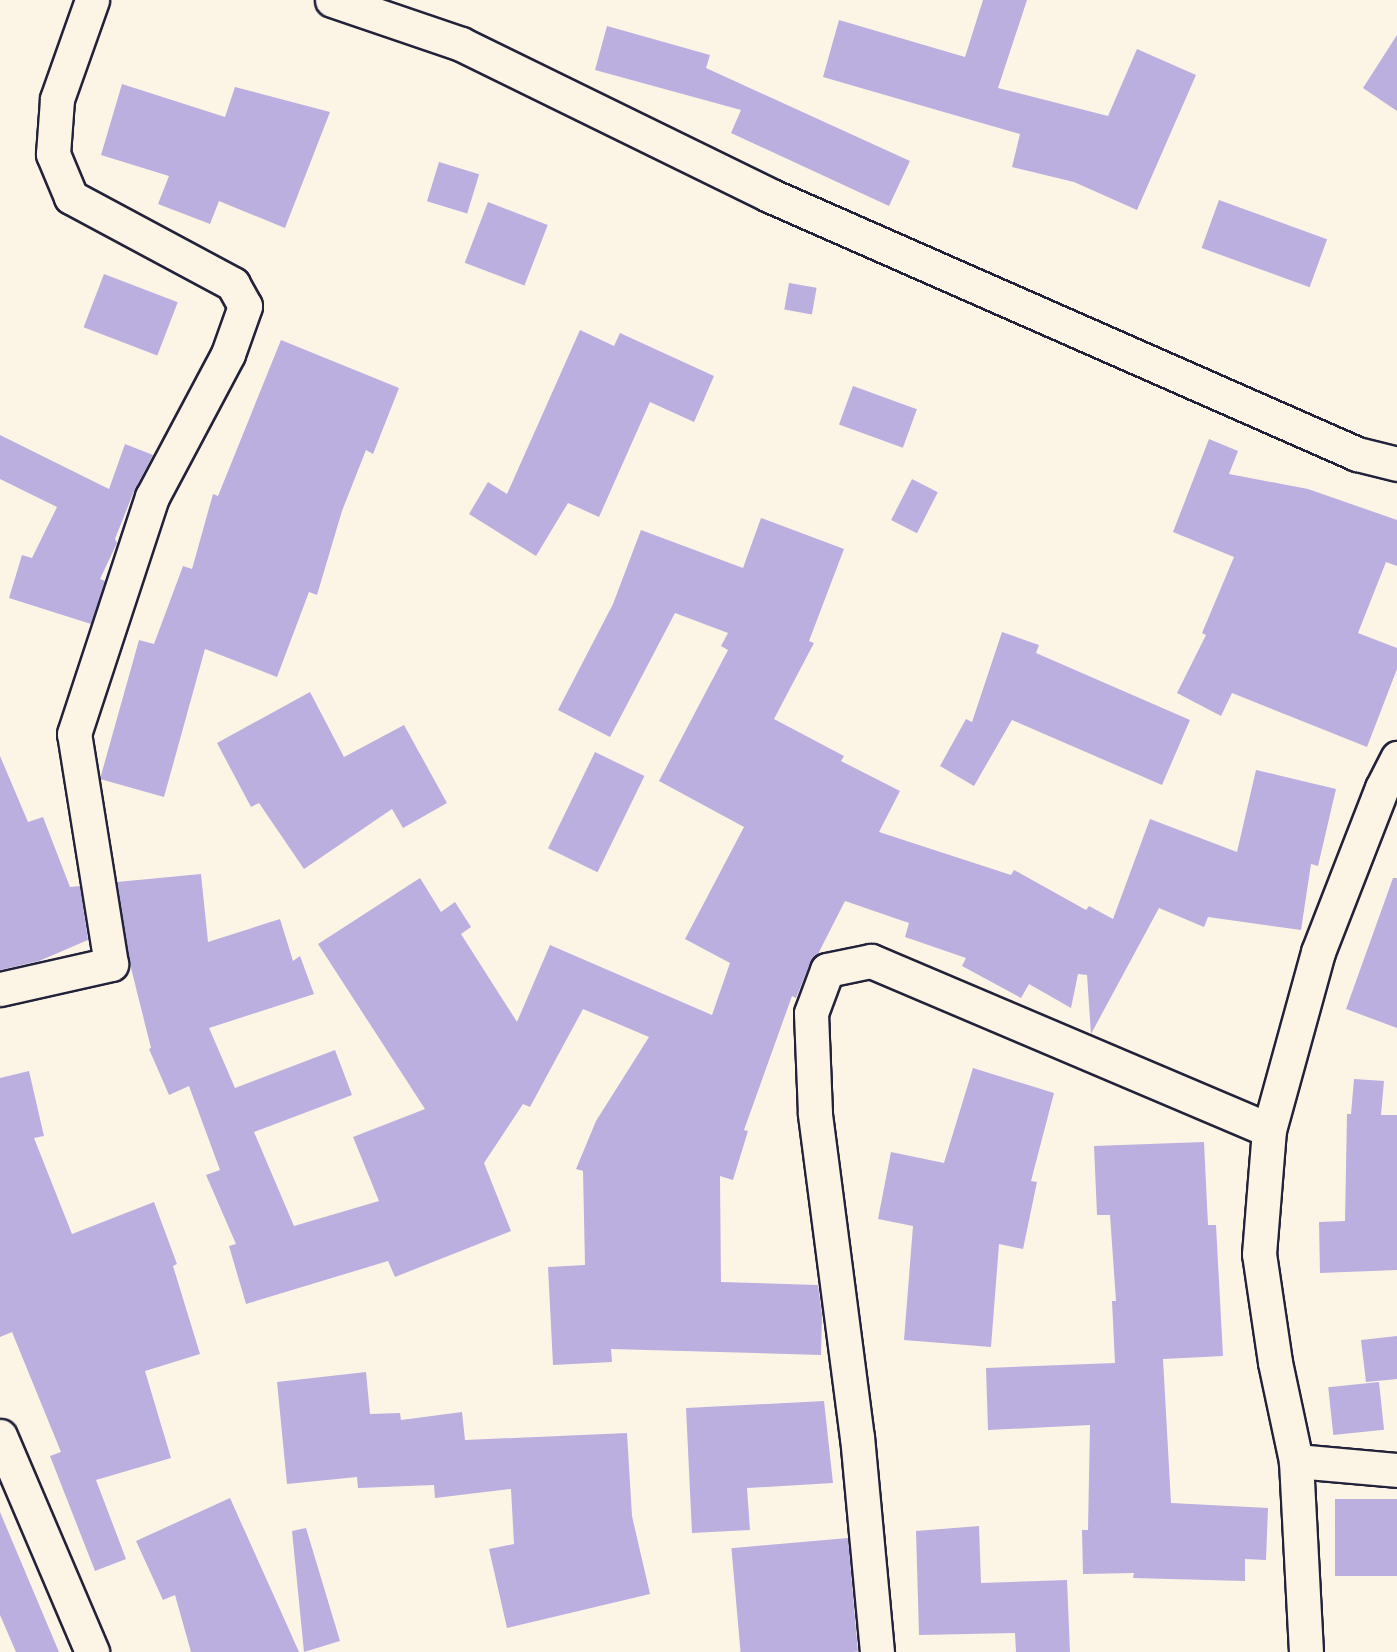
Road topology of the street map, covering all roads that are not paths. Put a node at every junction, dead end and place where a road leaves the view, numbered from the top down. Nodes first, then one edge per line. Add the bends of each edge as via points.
1 (92, 0) edge
2 (332, 0) edge
3 (1397, 464) edge
4 (1397, 758) edge
5 (0, 989) edge
6 (1269, 1130) junction
7 (0, 1436) edge
8 (1296, 1461) junction
9 (1397, 1470) edge
10 (92, 1652) edge
11 (877, 1652) edge
12 (1306, 1652) edge

1 - 5 street via 57,99 53,154 70,197 233,284 245,306 228,354 152,497 74,734 111,964
2 - 3 street via 461,44 769,195 1357,454
4 - 6 street via 1318,952
6 - 8 street via 1259,1254 1275,1362
6 - 11 street via 871,961 827,970 811,1012 815,1113 856,1438
7 - 10 street
8 - 9 street
8 - 12 street

